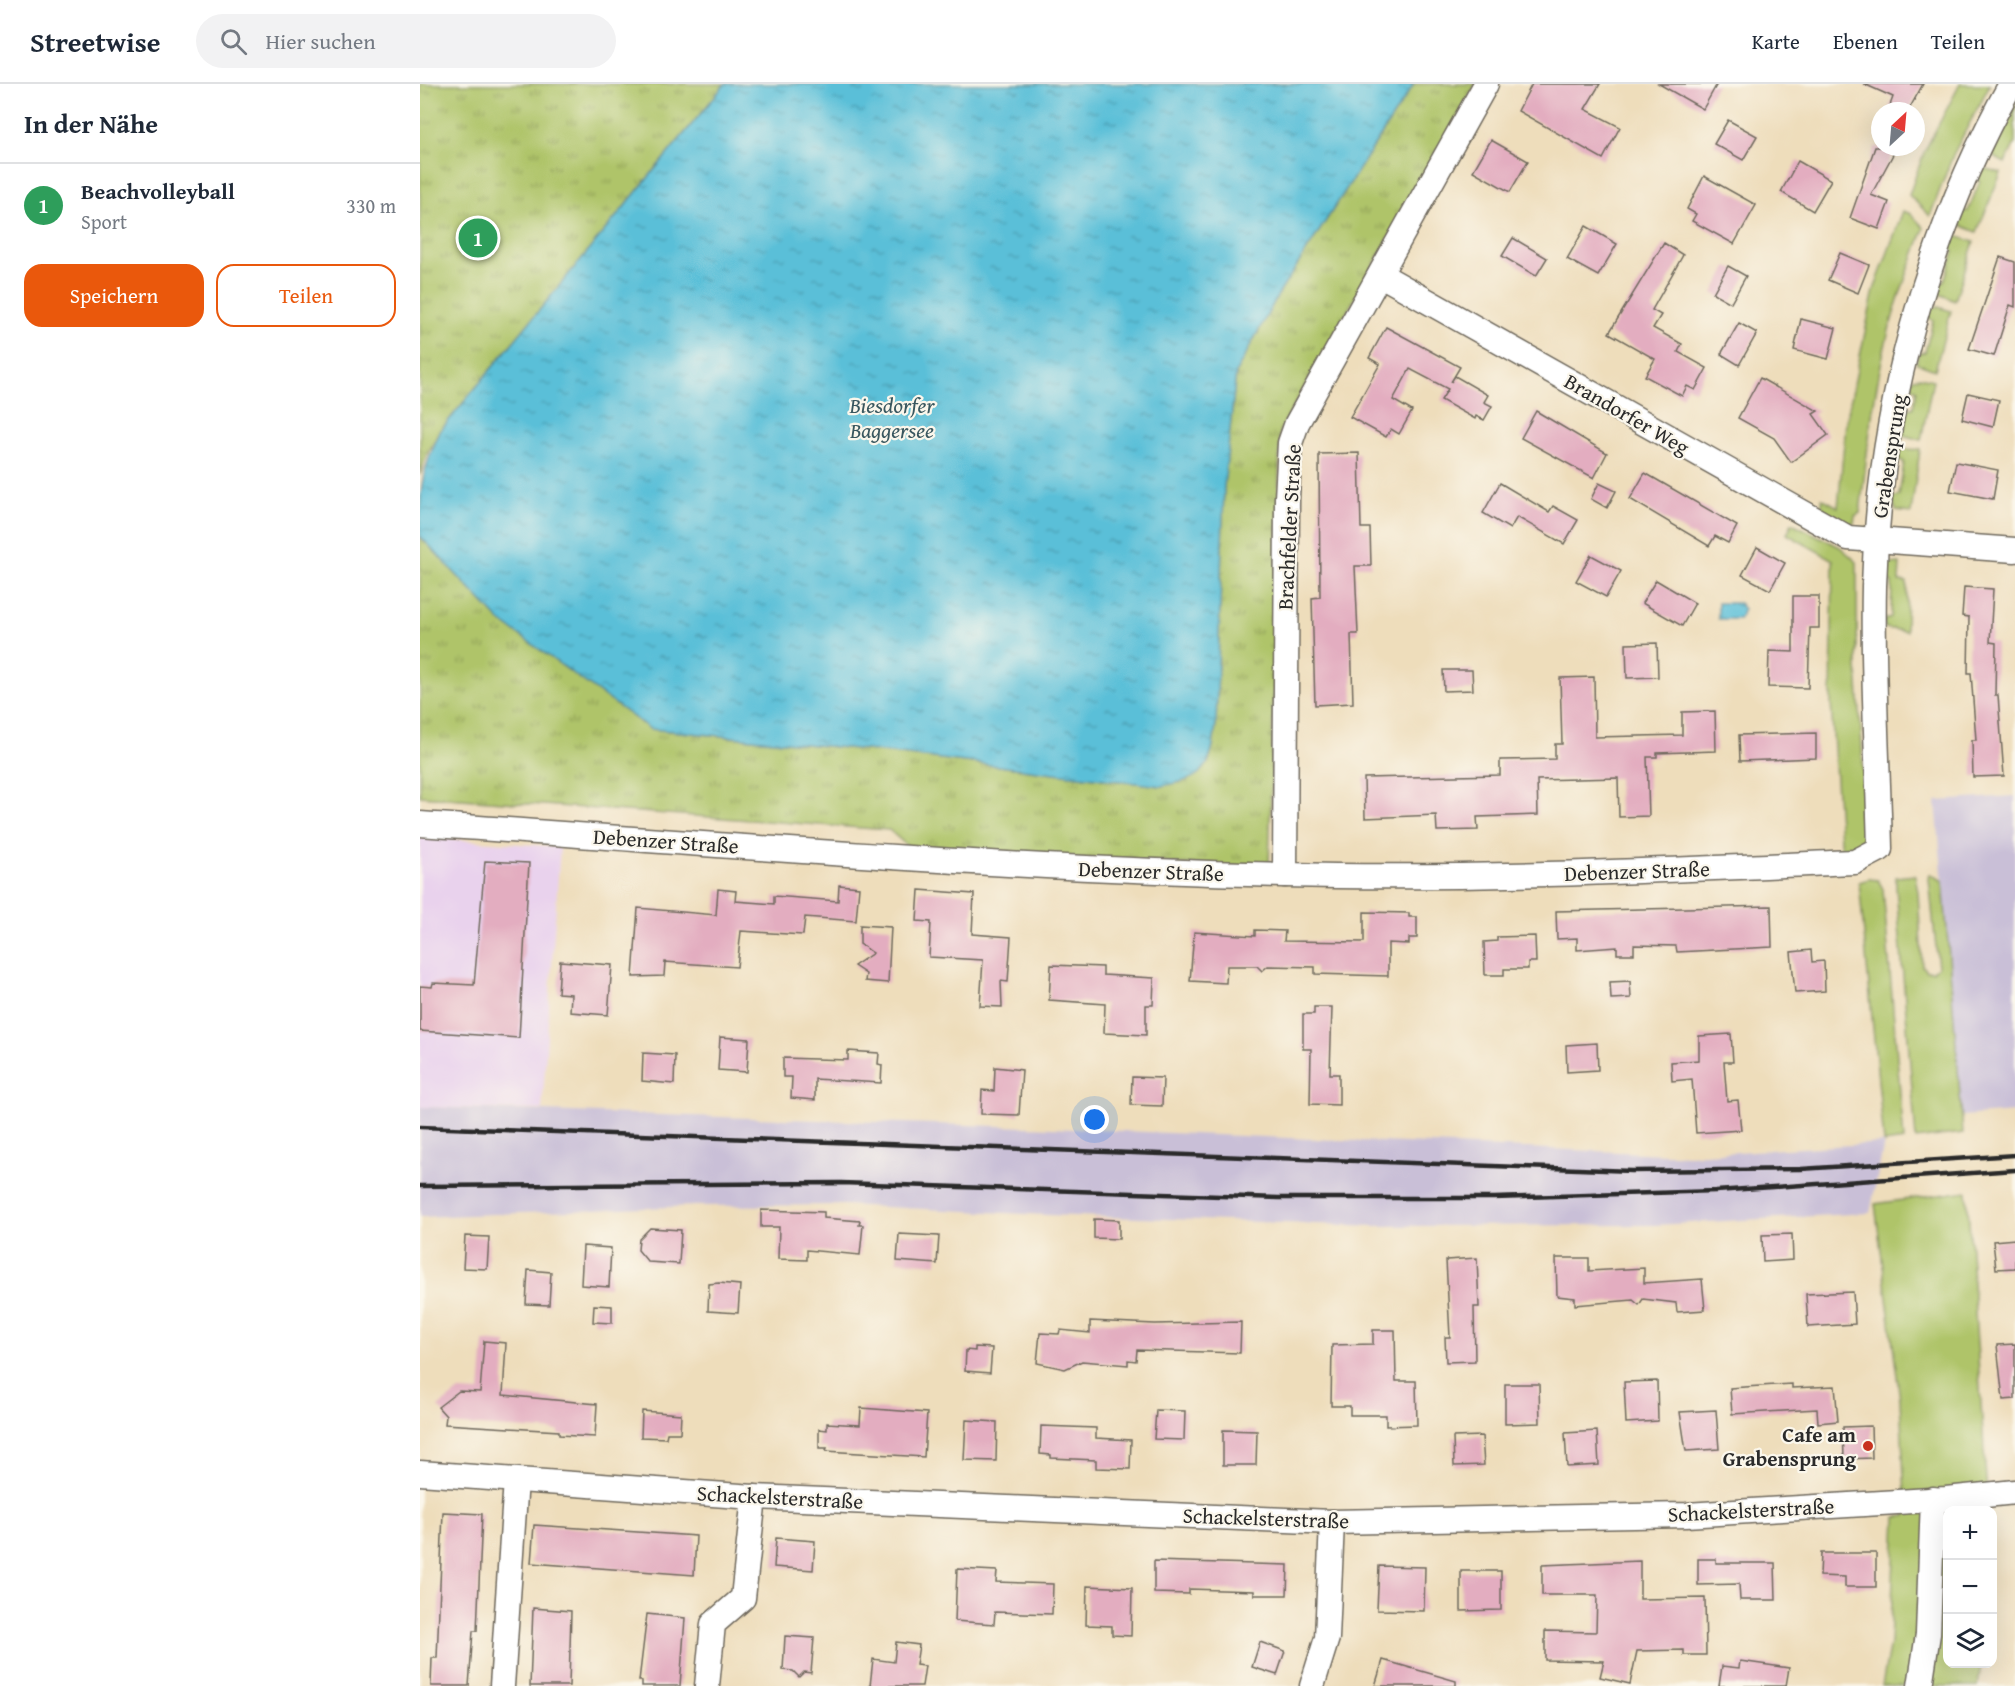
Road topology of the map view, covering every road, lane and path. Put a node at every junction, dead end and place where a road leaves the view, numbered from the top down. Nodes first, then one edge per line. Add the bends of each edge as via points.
1 (1486, 84) edge
2 (2011, 84) edge
3 (1381, 275) junction
4 (1877, 539) junction
5 (2015, 550) edge
6 (420, 824) edge
7 (1880, 849) joint
8 (1285, 875) junction
9 (420, 1473) edge
10 (516, 1480) junction
11 (2015, 1492) edge
12 (754, 1497) junction
13 (1932, 1499) junction
14 (1332, 1522) junction
15 (502, 1686) edge
16 (707, 1686) edge
17 (1312, 1686) edge
18 (1920, 1686) edge

1 - 3 street, Brachfelder Straße
2 - 4 street, Grabensprung via 1978,147 1944,227 1907,344 1882,479
3 - 4 street, Brandorfer Weg via 1848,538
3 - 8 street, Brachfelder Straße via 1297,423 1290,443
4 - 5 street, Brandorfer Weg
4 - 7 street, Grabensprung via 1874,586
6 - 8 street, Debenzer Straße via 904,859
7 - 8 street, Debenzer Straße via 1855,862 1833,863 1579,874
9 - 10 street, Schackelsterstraße
10 - 12 street, Schackelsterstraße
10 - 15 street
11 - 13 street, Schackelsterstraße
12 - 14 street, Schackelsterstraße
12 - 16 street via 743,1598 713,1624
13 - 14 street, Schackelsterstraße via 1686,1515
13 - 18 street via 1928,1634
14 - 17 street via 1327,1638

